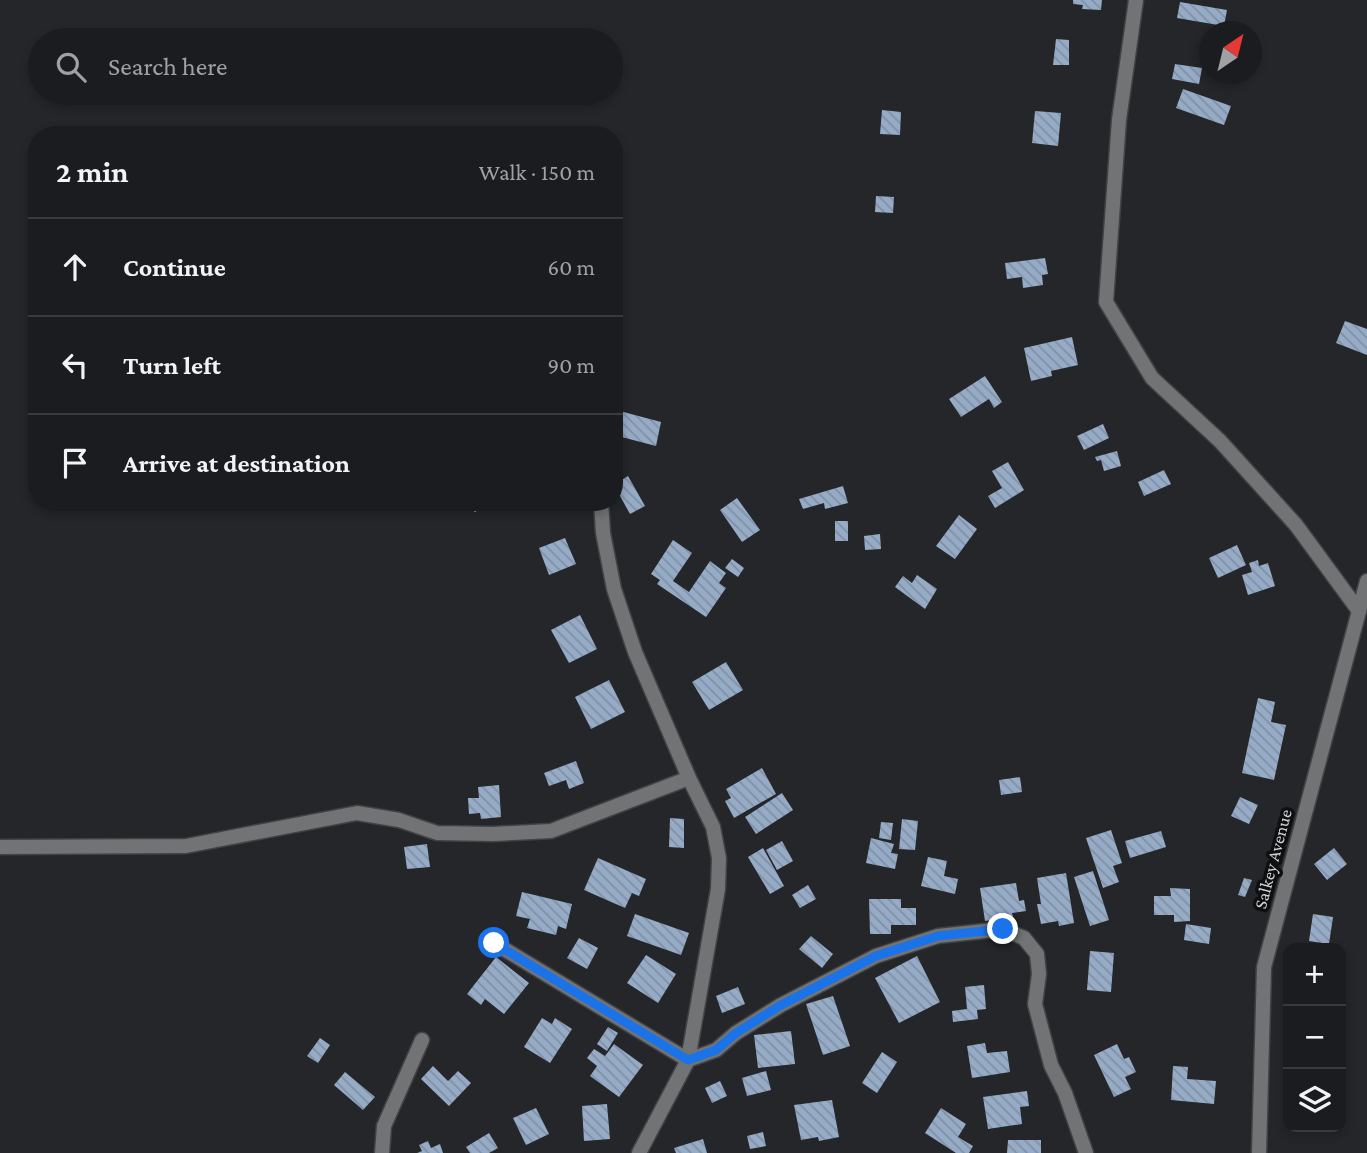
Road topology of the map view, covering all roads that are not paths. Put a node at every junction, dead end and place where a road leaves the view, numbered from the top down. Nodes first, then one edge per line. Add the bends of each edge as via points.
1 (1136, 0) edge
2 (602, 511) edge
3 (1367, 581) edge
4 (1359, 611) junction
5 (690, 778) junction
6 (0, 847) edge
7 (494, 943) dead end
8 (422, 1040) dead end
9 (688, 1060) junction
10 (382, 1153) edge
11 (639, 1153) edge
12 (1086, 1153) edge
13 (1259, 1153) edge

1 - 4 street via 1119,120 1105,302 1152,378 1220,441 1296,525
2 - 5 street via 614,589 635,652
3 - 4 street, Salkey Avenue
4 - 13 street, Salkey Avenue via 1264,967
5 - 6 street via 551,831 437,833 357,813 186,846
5 - 9 street via 713,827 719,858 718,889
7 - 9 street
8 - 10 street via 384,1126
9 - 11 street
9 - 12 street via 716,1050 781,1005 876,956 938,936 1003,929 1024,938 1037,954 1035,1003 1051,1065

